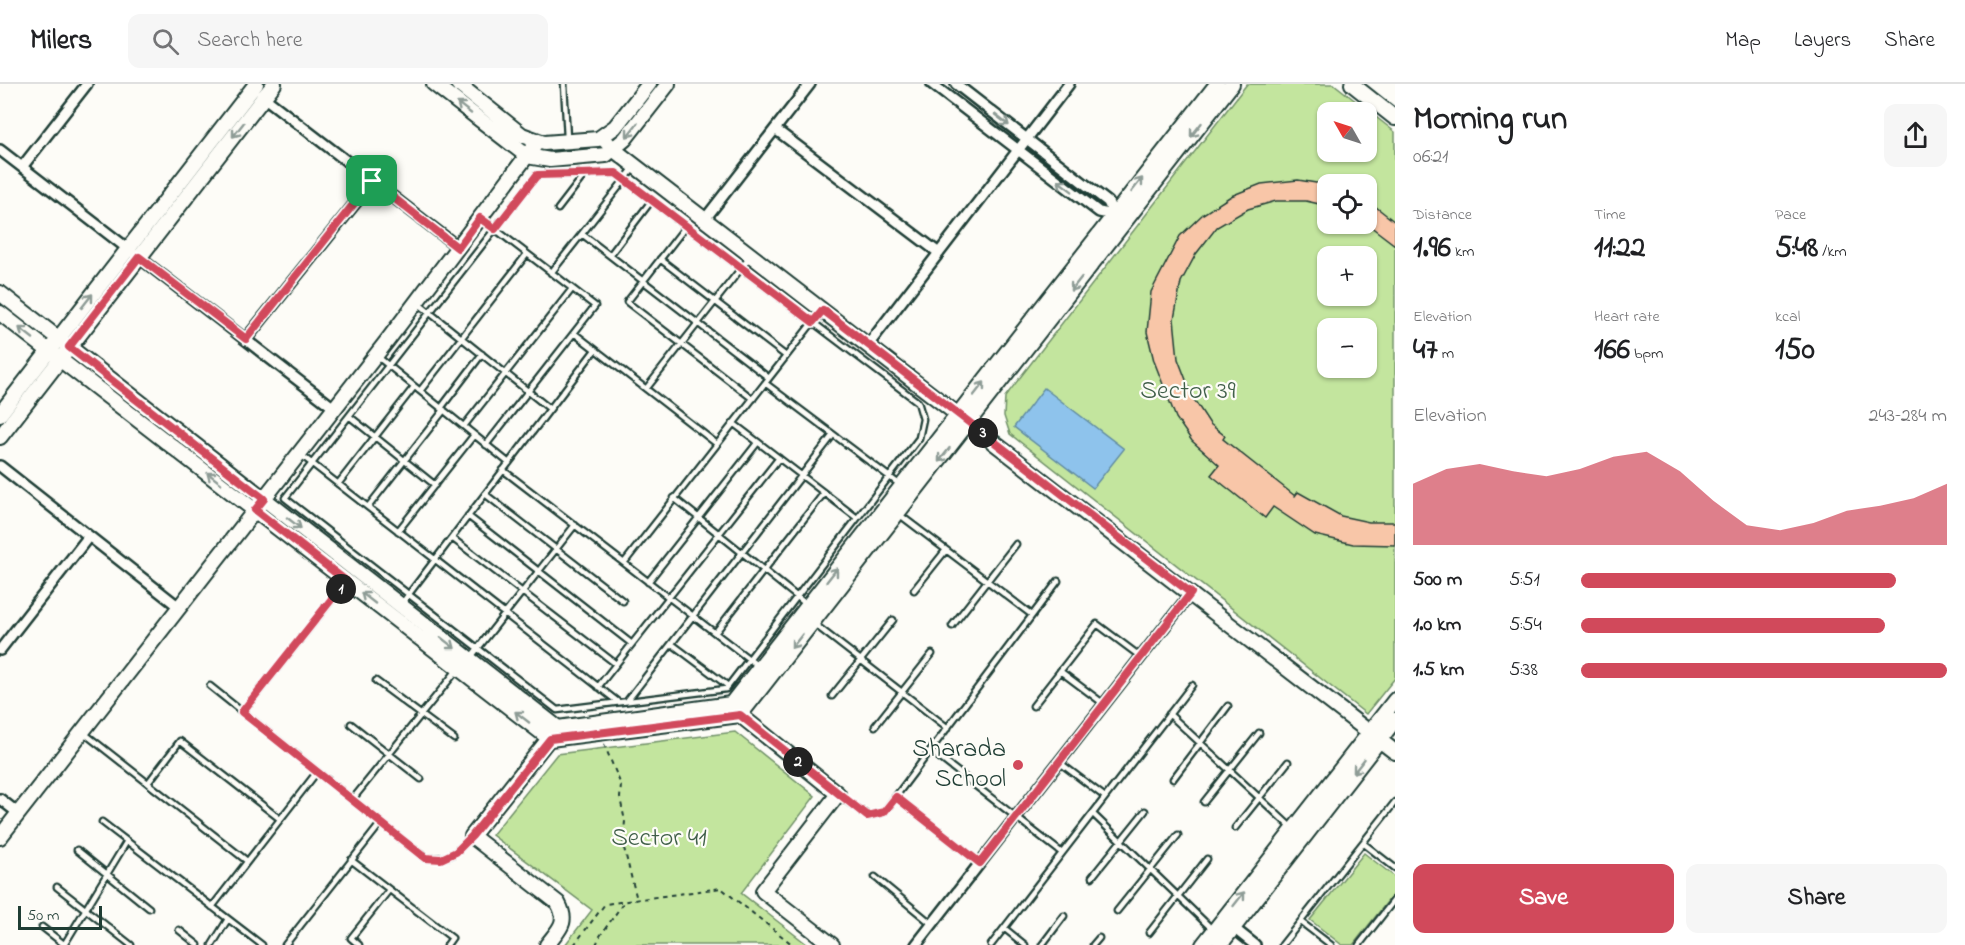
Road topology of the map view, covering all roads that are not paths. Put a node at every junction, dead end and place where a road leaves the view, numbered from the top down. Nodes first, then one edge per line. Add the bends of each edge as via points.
1 (87, 84) edge
2 (274, 84) edge
3 (434, 84) edge
4 (458, 84) edge
5 (564, 84) edge
6 (649, 84) edge
7 (668, 84) edge
8 (810, 84) edge
9 (932, 84) edge
10 (956, 84) edge
11 (1069, 84) edge
12 (1217, 84) edge
13 (1232, 84) edge
14 (1352, 84) edge
15 (255, 88) edge
16 (1395, 118) edge
17 (775, 129) junction
18 (602, 137) junction
19 (1027, 139) junction
20 (538, 141) junction
21 (568, 142) junction
22 (613, 149) junction
23 (0, 150) edge
24 (1018, 150) junction
25 (527, 156) junction
26 (636, 166) junction
27 (22, 167) junction
28 (585, 174) junction
29 (625, 180) junction
30 (372, 181) junction
31 (652, 200) junction
32 (558, 209) dead end
33 (1114, 215) junction
34 (480, 218) junction
35 (705, 219) junction
36 (686, 226) junction
37 (495, 229) junction
38 (582, 234) junction
39 (458, 248) junction
40 (134, 253) junction
41 (939, 253) junction
42 (527, 254) junction
43 (610, 255) junction
44 (752, 255) junction
45 (660, 259) junction
46 (741, 268) junction
47 (551, 273) junction
48 (643, 281) junction
49 (572, 289) junction
50 (0, 293) edge
51 (416, 302) junction
52 (715, 302) junction
53 (823, 310) junction
54 (0, 313) edge
55 (430, 313) junction
56 (813, 322) junction
57 (698, 323) junction
58 (574, 333) junction
59 (461, 338) junction
60 (246, 339) junction
61 (64, 343) junction
62 (682, 344) junction
63 (868, 345) junction
64 (595, 350) junction
65 (482, 354) junction
66 (54, 355) junction
67 (376, 355) junction
68 (786, 356) junction
69 (388, 366) junction
70 (506, 373) junction
71 (769, 378) junction
72 (765, 384) junction
73 (414, 387) junction
74 (646, 389) junction
75 (420, 391) junction
76 (528, 391) junction
77 (753, 399) junction
78 (334, 408) junction
79 (442, 409) junction
80 (550, 409) junction
81 (0, 414) edge
82 (349, 416) junction
83 (964, 418) junction
84 (734, 423) junction
85 (464, 426) junction
86 (474, 435) junction
87 (833, 435) junction
88 (0, 437) edge
89 (375, 437) junction
90 (758, 442) junction
91 (717, 444) junction
92 (486, 445) junction
93 (299, 454) junction
94 (779, 459) junction
95 (404, 460) junction
96 (509, 463) junction
97 (312, 464) junction
98 (0, 466) edge
99 (503, 470) junction
100 (802, 476) junction
101 (889, 476) junction
102 (338, 484) junction
103 (435, 485) junction
104 (902, 486) junction
105 (824, 493) junction
106 (485, 494) junction
107 (674, 498) junction
108 (259, 505) junction
109 (368, 507) junction
110 (897, 513) junction
111 (468, 516) junction
112 (698, 518) junction
113 (857, 518) junction
114 (574, 525) junction
115 (399, 531) junction
116 (719, 534) junction
117 (89, 536) junction
118 (452, 538) junction
119 (1016, 544) dead end
120 (556, 549) junction
121 (946, 550) junction
122 (742, 553) junction
123 (435, 560) junction
124 (624, 563) junction
125 (764, 570) junction
126 (539, 571) junction
127 (1058, 580) dead end
128 (346, 581) junction
129 (987, 581) junction
130 (648, 582) junction
131 (914, 590) dead end
132 (522, 592) junction
133 (1191, 593) junction
134 (797, 597) junction
135 (669, 598) junction
136 (404, 600) junction
137 (623, 601) dead end
138 (808, 606) junction
139 (180, 607) junction
140 (505, 614) junction
141 (1032, 615) junction
142 (694, 616) junction
143 (892, 620) dead end
144 (812, 622) junction
145 (952, 626) dead end
146 (715, 633) junction
147 (632, 644) junction
148 (672, 644) junction
149 (478, 648) junction
150 (0, 650) edge
151 (932, 654) dead end
152 (1141, 657) junction
153 (861, 660) junction
154 (754, 663) junction
155 (464, 664) junction
156 (616, 664) junction
157 (1060, 671) junction
158 (376, 681) dead end
159 (1192, 685) dead end
160 (210, 686) dead end
161 (728, 686) junction
162 (598, 687) junction
163 (902, 692) junction
164 (832, 696) dead end
165 (1395, 700) edge
166 (627, 701) junction
167 (618, 702) junction
168 (1104, 704) junction
169 (1033, 706) dead end
170 (1228, 706) dead end
171 (736, 709) junction
172 (242, 712) junction
173 (1169, 714) junction
174 (421, 715) junction
175 (1395, 720) edge
176 (351, 724) dead end
177 (875, 726) dead end
178 (948, 728) junction
179 (82, 731) junction
180 (554, 733) junction
181 (1259, 733) dead end
182 (1374, 736) junction
183 (454, 739) dead end
184 (1200, 743) junction
185 (931, 751) junction
186 (1395, 752) edge
187 (389, 754) junction
188 (1059, 762) junction
189 (1288, 762) dead end
190 (1229, 770) junction
191 (317, 771) junction
192 (421, 778) dead end
193 (1173, 778) dead end
194 (148, 783) junction
195 (838, 794) junction
196 (896, 797) junction
197 (1105, 797) junction
198 (1259, 798) junction
199 (0, 799) edge
200 (352, 800) junction
201 (1204, 802) dead end
202 (1395, 802) edge
203 (1145, 811) dead end
204 (1389, 811) junction
205 (18, 813) junction
206 (1092, 814) junction
207 (1395, 816) edge
208 (1016, 817) junction
209 (280, 819) junction
210 (102, 822) dead end
211 (381, 823) junction
212 (1234, 828) dead end
213 (1294, 829) junction
214 (1178, 835) dead end
215 (472, 836) junction
216 (0, 837) edge
217 (128, 841) junction
218 (1121, 841) junction
219 (1363, 843) junction
220 (77, 850) dead end
221 (1062, 853) junction
222 (1207, 859) dead end
223 (351, 860) junction
224 (247, 861) junction
225 (980, 863) junction
226 (1395, 868) edge
227 (1150, 870) junction
228 (107, 874) junction
229 (1092, 877) dead end
230 (875, 878) dead end
231 (57, 887) dead end
232 (389, 890) junction
233 (1178, 896) junction
234 (1395, 899) edge
235 (212, 906) junction
236 (149, 908) dead end
237 (86, 909) junction
238 (1117, 911) dead end
239 (1064, 916) dead end
240 (228, 919) junction
241 (1301, 922) junction
242 (932, 924) junction
243 (1228, 924) junction
244 (42, 927) dead end
245 (1004, 928) junction
246 (179, 930) dead end
247 (1214, 931) junction
248 (1149, 933) dead end
249 (1099, 938) dead end
250 (65, 945) edge
251 (131, 945) edge
252 (198, 945) edge
253 (212, 945) edge
254 (262, 945) edge
255 (285, 945) edge
256 (360, 945) edge
257 (447, 945) edge
258 (547, 945) edge
259 (832, 945) edge
260 (916, 945) edge
261 (991, 945) edge
262 (1025, 945) edge
263 (1042, 945) edge
264 (1093, 945) edge
265 (1203, 945) edge
266 (1220, 945) edge
267 (1255, 945) edge
268 (1282, 945) edge
269 (1331, 945) edge
270 (1359, 945) edge

1 - 27 street
2 - 15 street
25 -> 3 street
4 - 20 street via 522,135
5 - 21 lane
6 - 18 street via 615,128
7 -> 22 street
8 - 17 street
9 - 24 street
10 -> 19 street
11 - 19 street
33 -> 12 street
13 -> 83 street
14 - 16 street
15 - 30 street
15 - 40 street
17 - 35 street
17 - 41 street
18 - 21 street
18 - 22 street
19 - 24 street
19 - 33 street via 1108,202
20 - 21 street
20 - 25 street
22 - 25 street via 606,155 550,160
22 - 26 street
23 - 27 street
33 -> 24 street via 1099,212
24 - 41 street
25 - 34 street
26 - 29 lane
26 - 35 street
27 - 40 street
28 - 29 lane via 616,173
28 - 32 lane
28 - 37 lane via 537,175
29 - 31 lane
29 - 38 lane
30 - 39 street
30 - 60 street
31 - 36 lane
31 - 43 lane
83 -> 33 street
34 - 37 lane
34 - 39 street
35 - 44 street
36 - 45 lane
36 - 46 lane
37 - 42 lane
37 - 55 lane
38 - 43 lane
38 - 47 lane
39 - 51 street
40 - 60 street
40 - 61 street
41 - 63 street
42 - 47 lane
42 - 59 lane
43 - 48 lane
44 - 46 lane
44 - 53 street
45 - 48 lane
45 - 52 lane
46 - 52 lane
46 - 56 lane
47 - 49 lane
48 - 57 lane
48 - 62 lane via 627,302
49 - 58 lane via 595,306
49 - 70 lane
50 - 61 street
51 - 55 lane
51 - 67 street
52 - 57 lane
52 - 68 lane
53 - 56 lane
53 - 63 street
66 -> 54 street
55 - 59 lane
55 - 69 lane
56 - 68 lane
56 - 101 lane via 918,402 923,419 919,438
57 - 62 lane
57 - 71 lane
58 - 64 lane
58 - 76 lane
59 - 65 lane
59 - 75 lane
60 - 78 street
61 - 66 street
61 - 108 street
62 - 74 lane
62 - 77 lane
63 - 83 street
64 - 74 lane
64 - 80 lane
65 - 70 lane
65 - 79 lane
66 - 81 street
66 - 88 street
108 -> 66 street
67 - 69 lane
67 - 78 street
68 - 71 lane
69 - 73 lane
69 - 82 lane
70 - 76 lane
70 - 85 lane
71 - 72 lane
72 - 77 lane
72 - 87 lane
73 - 75 lane
73 - 89 lane
74 - 91 lane
75 - 79 lane
76 - 80 lane
76 - 92 lane
77 - 84 lane
78 - 93 street
79 - 85 lane
79 - 95 lane
80 - 96 lane
82 - 89 lane
82 - 97 lane
83 - 104 street
83 -> 110 street
83 - 133 street
84 - 90 lane
84 - 91 lane
85 - 86 lane
86 - 92 lane
86 - 103 lane
87 - 100 lane
87 - 101 lane
89 - 95 lane
89 - 102 lane
90 - 94 lane
90 - 112 lane
91 - 107 lane
92 - 96 lane
93 - 97 lane
93 - 108 street
94 - 100 lane
94 - 116 lane
95 - 103 lane
95 - 109 lane
96 - 99 lane
97 - 102 lane
97 - 136 lane via 285,498
98 - 117 street
99 - 106 lane
99 - 114 lane
100 - 105 lane
100 - 122 lane
101 - 104 lane
101 - 113 lane
102 - 109 lane
103 - 115 lane
138 -> 104 street
105 - 113 lane
105 - 125 lane
106 - 111 lane
106 - 120 lane
107 - 112 lane
107 - 124 lane
108 - 128 street
108 -> 136 street
108 - 139 street
109 - 115 lane
110 - 121 lane
110 - 144 street
111 - 118 lane
111 - 126 lane
112 - 116 lane
112 - 130 lane
113 - 134 lane
114 - 120 lane
114 - 124 lane
115 - 123 lane
116 - 122 lane
116 - 135 lane
117 - 139 street
117 - 150 street
118 - 123 lane
118 - 132 lane
119 - 129 lane
120 - 126 lane
120 - 137 lane
121 - 129 lane
121 - 131 lane
122 - 125 lane
122 - 142 lane
123 - 136 lane
123 - 140 lane
124 - 130 lane
125 - 134 lane
125 - 146 lane
126 - 132 lane
126 - 147 lane
127 - 141 lane
155 -> 128 street
128 - 172 lane
129 - 141 lane
129 - 145 lane
130 - 135 lane
132 - 140 lane
132 - 156 lane
133 - 152 street
133 - 182 street
134 - 138 lane
134 - 154 lane
135 - 142 lane
135 - 147 lane
136 - 149 lane
136 -> 155 street
138 - 154 street
139 - 179 street
140 - 149 lane
140 - 162 lane
141 - 178 lane
142 - 146 lane
142 - 148 lane
143 - 153 lane
144 - 153 lane
144 -> 171 street
146 - 154 lane
147 - 156 lane
148 - 161 lane
148 - 166 lane
149 - 155 lane
149 - 167 lane via 557,710
151 - 163 lane
152 - 157 lane via 1097,624
152 - 168 street
153 - 163 lane
153 - 164 lane
154 - 161 lane
154 - 171 street
155 - 174 lane
155 - 180 street
156 - 162 lane
157 - 168 lane
157 - 169 lane
158 - 174 lane
159 - 173 lane
160 - 172 lane
161 - 166 lane
162 - 167 lane
163 - 177 lane
163 - 178 lane
165 - 182 street
166 - 167 lane
168 - 188 street
170 - 184 lane
171 - 180 street
171 - 180 street via 599,732
171 - 195 street
172 - 191 lane
173 - 184 lane
173 - 197 lane
174 - 183 lane
174 - 187 lane
175 - 182 street
176 - 187 lane
178 - 185 lane
179 - 194 lane
179 - 205 street
180 - 215 street
181 - 190 lane
182 - 186 street
182 - 213 street
182 -> 243 street
184 - 190 lane
184 - 193 lane
185 - 196 lane
185 - 208 lane
187 - 192 lane
187 - 200 lane
188 - 197 lane
188 - 208 street
189 - 198 lane
190 - 198 lane
190 - 201 lane
191 - 200 lane
191 - 209 lane
194 - 209 lane via 180,741
194 - 224 lane
195 - 196 lane via 867,816 884,812
195 - 259 street via 763,891
196 - 225 lane
197 - 206 lane
198 - 212 lane
198 - 213 lane
199 - 205 street
200 - 211 lane
202 - 204 lane
203 - 218 lane
204 - 207 lane
204 - 219 lane
205 - 216 street
206 - 218 lane
206 - 221 lane
208 - 221 lane
208 - 225 street
209 - 224 lane
210 - 217 lane
211 - 215 lane via 425,858 441,859 456,852
211 - 223 lane
243 -> 213 street
214 - 227 lane
215 - 258 street via 558,903 564,914 562,924
217 - 228 lane
217 - 235 lane
218 - 227 lane
218 - 229 lane
219 - 226 lane
219 - 241 lane
220 - 228 lane
221 - 245 lane
222 - 233 lane
223 - 232 lane
223 - 255 lane
224 - 235 lane
225 - 242 street
227 - 233 lane
227 - 238 lane
228 - 236 lane
228 - 237 lane
230 - 242 lane
231 - 237 lane
232 - 256 lane via 351,938
232 - 257 lane via 452,938
233 - 247 lane
233 - 248 lane
234 - 270 lane
235 - 240 lane
237 - 250 lane
237 - 251 lane
239 - 263 lane
240 - 253 lane
240 - 254 lane
241 - 268 lane
241 - 269 lane
242 - 260 street
243 - 247 street
243 - 266 street
243 - 267 street
244 - 250 lane
245 - 261 lane
245 - 262 lane
246 - 252 lane
247 - 265 street
249 - 264 lane

